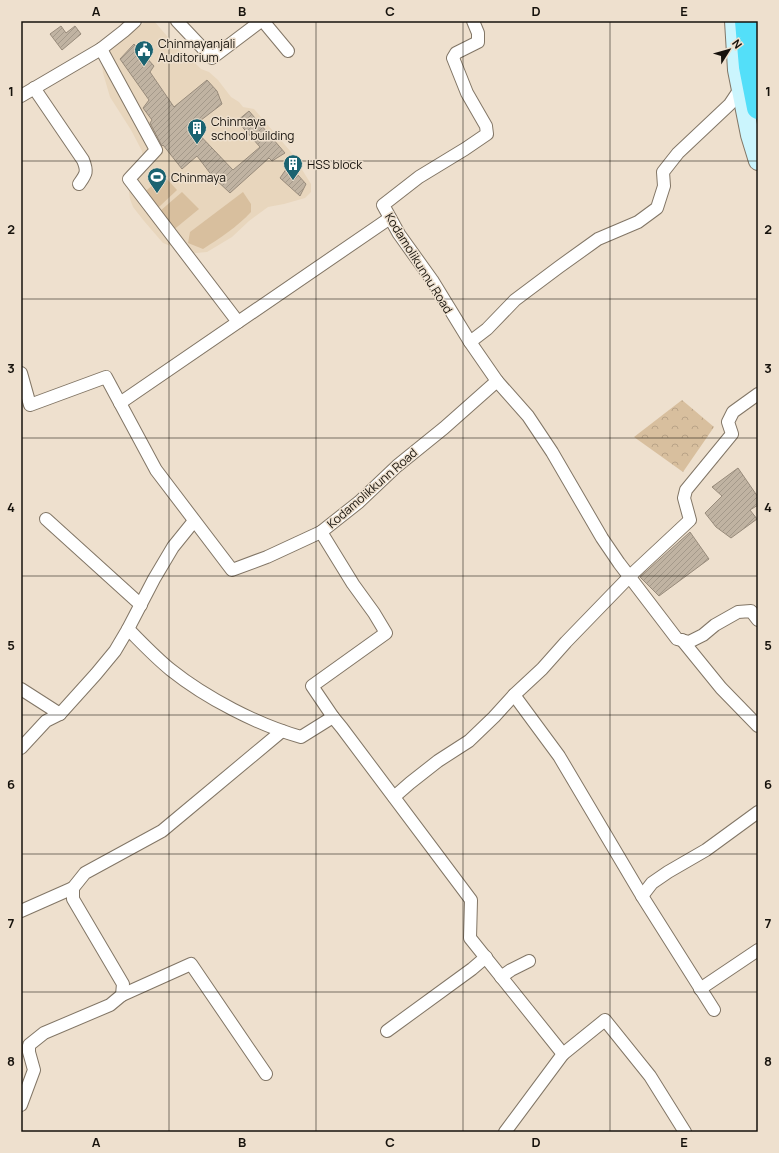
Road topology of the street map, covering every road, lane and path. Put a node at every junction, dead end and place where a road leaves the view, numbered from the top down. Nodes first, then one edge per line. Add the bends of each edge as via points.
1 (135, 21) edge
2 (177, 21) edge
3 (262, 21) edge
4 (473, 21) edge
5 (734, 21) edge
6 (746, 21) edge
7 (101, 49) junction
8 (288, 51) dead end
9 (34, 88) junction
10 (740, 89) junction
11 (21, 96) edge
12 (758, 108) edge
13 (758, 161) edge
14 (79, 184) dead end
15 (390, 218) junction
16 (238, 322) junction
17 (470, 342) junction
18 (21, 373) edge
19 (497, 380) junction
20 (758, 394) edge
21 (120, 403) junction
22 (46, 518) dead end
23 (194, 521) junction
24 (321, 532) junction
25 (630, 576) junction
26 (141, 605) junction
27 (758, 620) edge
28 (128, 629) junction
29 (682, 640) junction
30 (21, 690) edge
31 (514, 695) junction
32 (60, 714) junction
33 (333, 717) junction
34 (758, 726) edge
35 (282, 731) junction
36 (21, 748) edge
37 (394, 797) junction
38 (758, 812) edge
39 (73, 888) junction
40 (642, 896) junction
41 (21, 911) edge
42 (758, 950) edge
43 (486, 957) junction
44 (529, 962) dead end
45 (501, 977) junction
46 (700, 989) junction
47 (122, 995) junction
48 (714, 1010) dead end
49 (387, 1031) dead end
50 (563, 1054) junction
51 (266, 1074) dead end
52 (21, 1105) edge
53 (504, 1132) edge
54 (685, 1132) edge

1 - 7 street
2 - 3 street via 212,58
3 - 8 street
4 - 15 street, Kodamolikunnu Road via 478,33 478,42 456,53 453,58 467,93 486,126 487,134 418,177 382,205
5 - 10 street
6 - 12 highway via 750,67
7 - 9 street
7 - 16 street via 156,150 128,179
9 - 11 street
9 - 14 street via 83,160 85,175
10 - 13 street
10 - 17 street via 730,104 678,152 663,172 664,186 657,208 638,222 598,240 558,267 515,300 487,329
15 - 16 street
15 - 17 street, Kodamolikunnu Road
16 - 21 street
17 - 19 street
18 - 21 street via 30,405 106,377
19 - 24 street, Kodamolikkunn Road via 359,502
19 - 25 street via 528,416 602,538
20 - 25 street via 733,412 728,422 732,434 686,490 684,498 690,520
21 - 23 street via 156,470
22 - 26 street
23 - 24 street via 232,570
23 - 26 street via 173,546
24 - 33 street, Kodamolikkunn Road via 386,633 312,686
25 - 29 street via 677,639
25 - 31 street
26 - 28 street
27 - 29 street via 751,611 738,612 689,642
28 - 32 street via 96,674
28 - 35 street via 171,670 205,694
29 - 34 street via 721,688
30 - 32 street
31 - 37 street via 469,740 438,761
31 - 40 street via 559,756
32 - 36 street via 46,721
33 - 35 street via 301,737
33 - 37 street
35 - 39 street via 162,831 85,873
37 - 43 street via 471,900 470,938
38 - 40 street via 706,850 652,883
39 - 41 street
39 - 47 street via 74,899 123,984
40 - 46 street
42 - 46 street
43 - 45 street
43 - 49 street
44 - 45 street
45 - 50 street
46 - 48 street
47 - 51 street via 191,964
47 - 52 street via 110,1005 44,1033 30,1045 29,1052 34,1070
50 - 53 street
50 - 54 street via 605,1020 650,1076

